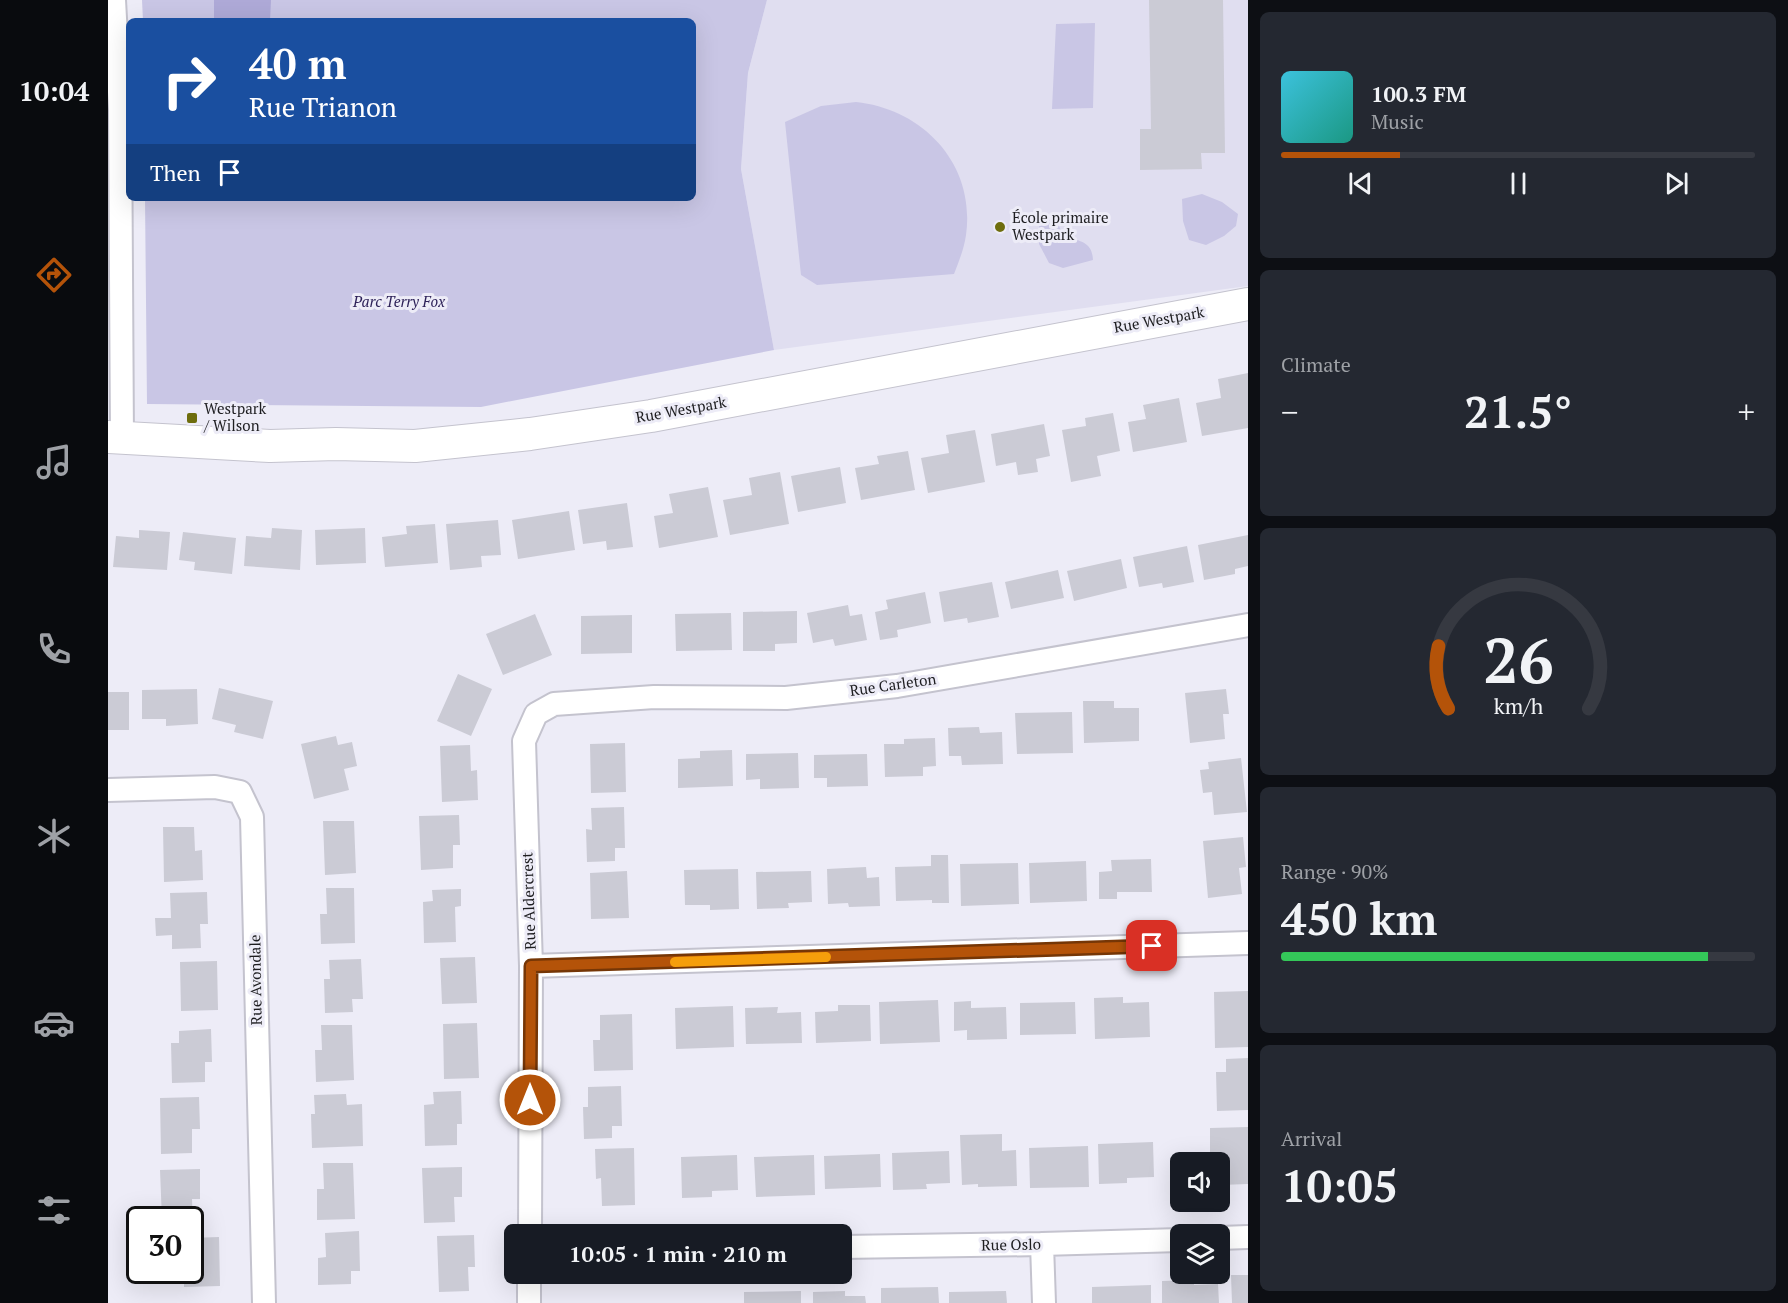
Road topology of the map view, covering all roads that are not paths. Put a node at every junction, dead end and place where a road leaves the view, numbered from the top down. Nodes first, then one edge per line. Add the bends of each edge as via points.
1 (114, 0) edge
2 (114, 109) edge
3 (1248, 304) edge
4 (115, 438) edge
5 (1248, 625) edge
6 (536, 714) joint
7 (108, 790) edge
8 (1248, 943) edge
9 (531, 966) junction
10 (530, 1224) edge
11 (1248, 1237) edge
12 (1230, 1238) edge
13 (1170, 1240) edge
14 (1042, 1244) junction
15 (852, 1247) edge
16 (530, 1284) edge
17 (264, 1303) edge
18 (529, 1303) edge
19 (1044, 1303) edge

1 - 2 street
2 - 4 street
3 - 4 street, Rue Westpark via 651,416 530,434 415,446 270,446
5 - 6 street, Rue Carleton via 897,686 786,698 654,697 554,704
6 - 9 street, Rue Aldercrest via 524,741
7 - 17 street, Rue Avondale via 215,787 240,792 252,817
8 - 9 street
9 - 10 street, Rue Aldercrest
11 - 12 street
13 - 14 street, Rue Oslo
14 - 15 street, Rue Oslo
14 - 19 street
16 - 18 street

